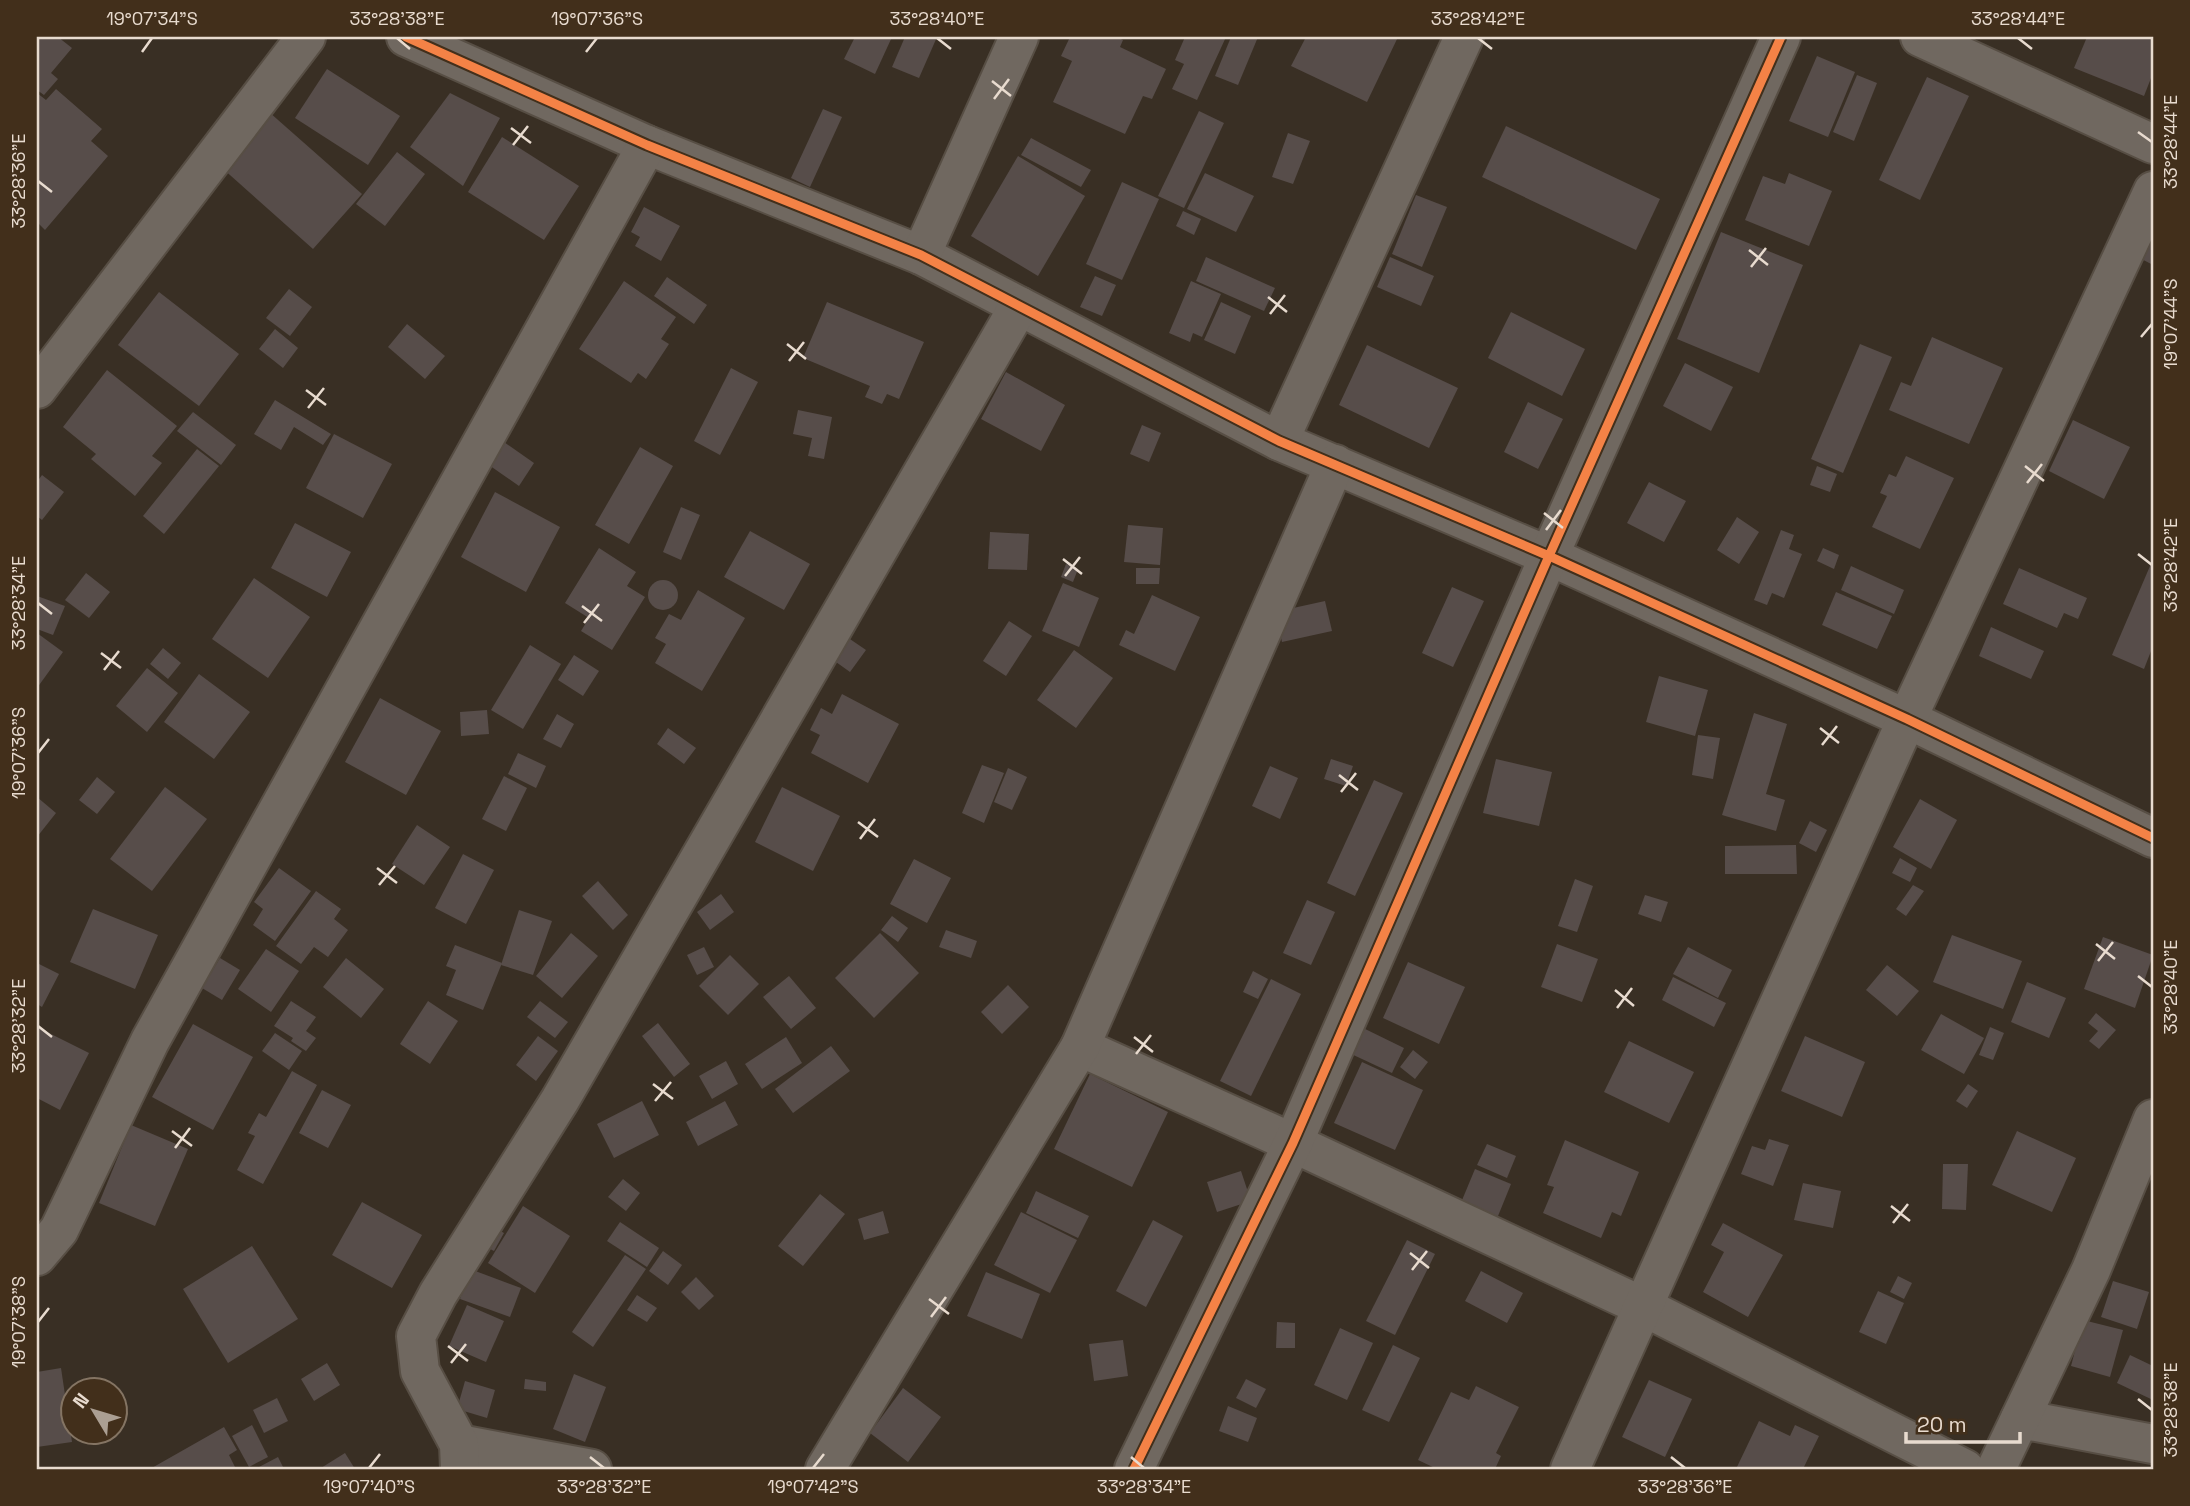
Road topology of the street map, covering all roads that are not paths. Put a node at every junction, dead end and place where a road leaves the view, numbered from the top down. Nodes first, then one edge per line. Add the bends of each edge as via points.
1 (306, 37) edge
2 (407, 37) edge
3 (1019, 37) edge
4 (1464, 37) edge
5 (1781, 37) edge
6 (1920, 37) edge
7 (2153, 144) edge
8 (647, 145) junction
9 (2153, 191) edge
10 (921, 255) junction
11 (1019, 306) junction
12 (37, 389) edge
13 (1279, 440) junction
14 (1335, 464) junction
15 (1549, 556) junction
16 (1907, 719) junction
17 (2153, 838) edge
18 (1080, 1047) junction
19 (2153, 1119) edge
20 (1293, 1143) junction
21 (37, 1256) edge
22 (1644, 1307) junction
23 (2020, 1419) junction
24 (2153, 1444) edge
25 (459, 1457) edge
26 (592, 1469) edge
27 (825, 1469) edge
28 (1134, 1469) edge
29 (1570, 1469) edge
30 (1965, 1469) edge
31 (1996, 1469) edge

1 - 12 street
2 - 8 street
3 - 10 street
4 - 13 street
5 - 15 street
6 - 7 street
8 - 10 street
8 - 21 street via 150,1041 59,1230
9 - 16 street
10 - 11 street
11 - 13 street
11 - 25 street via 560,1100 416,1336 420,1371
13 - 14 street
14 - 15 street
14 - 18 street
15 - 16 street
15 - 20 street
16 - 17 street
16 - 22 street
18 - 20 street
18 - 27 street
19 - 23 street via 2091,1270
20 - 22 street
20 - 28 street
22 - 29 street
22 - 30 street
23 - 24 street
23 - 31 street
25 - 26 street

